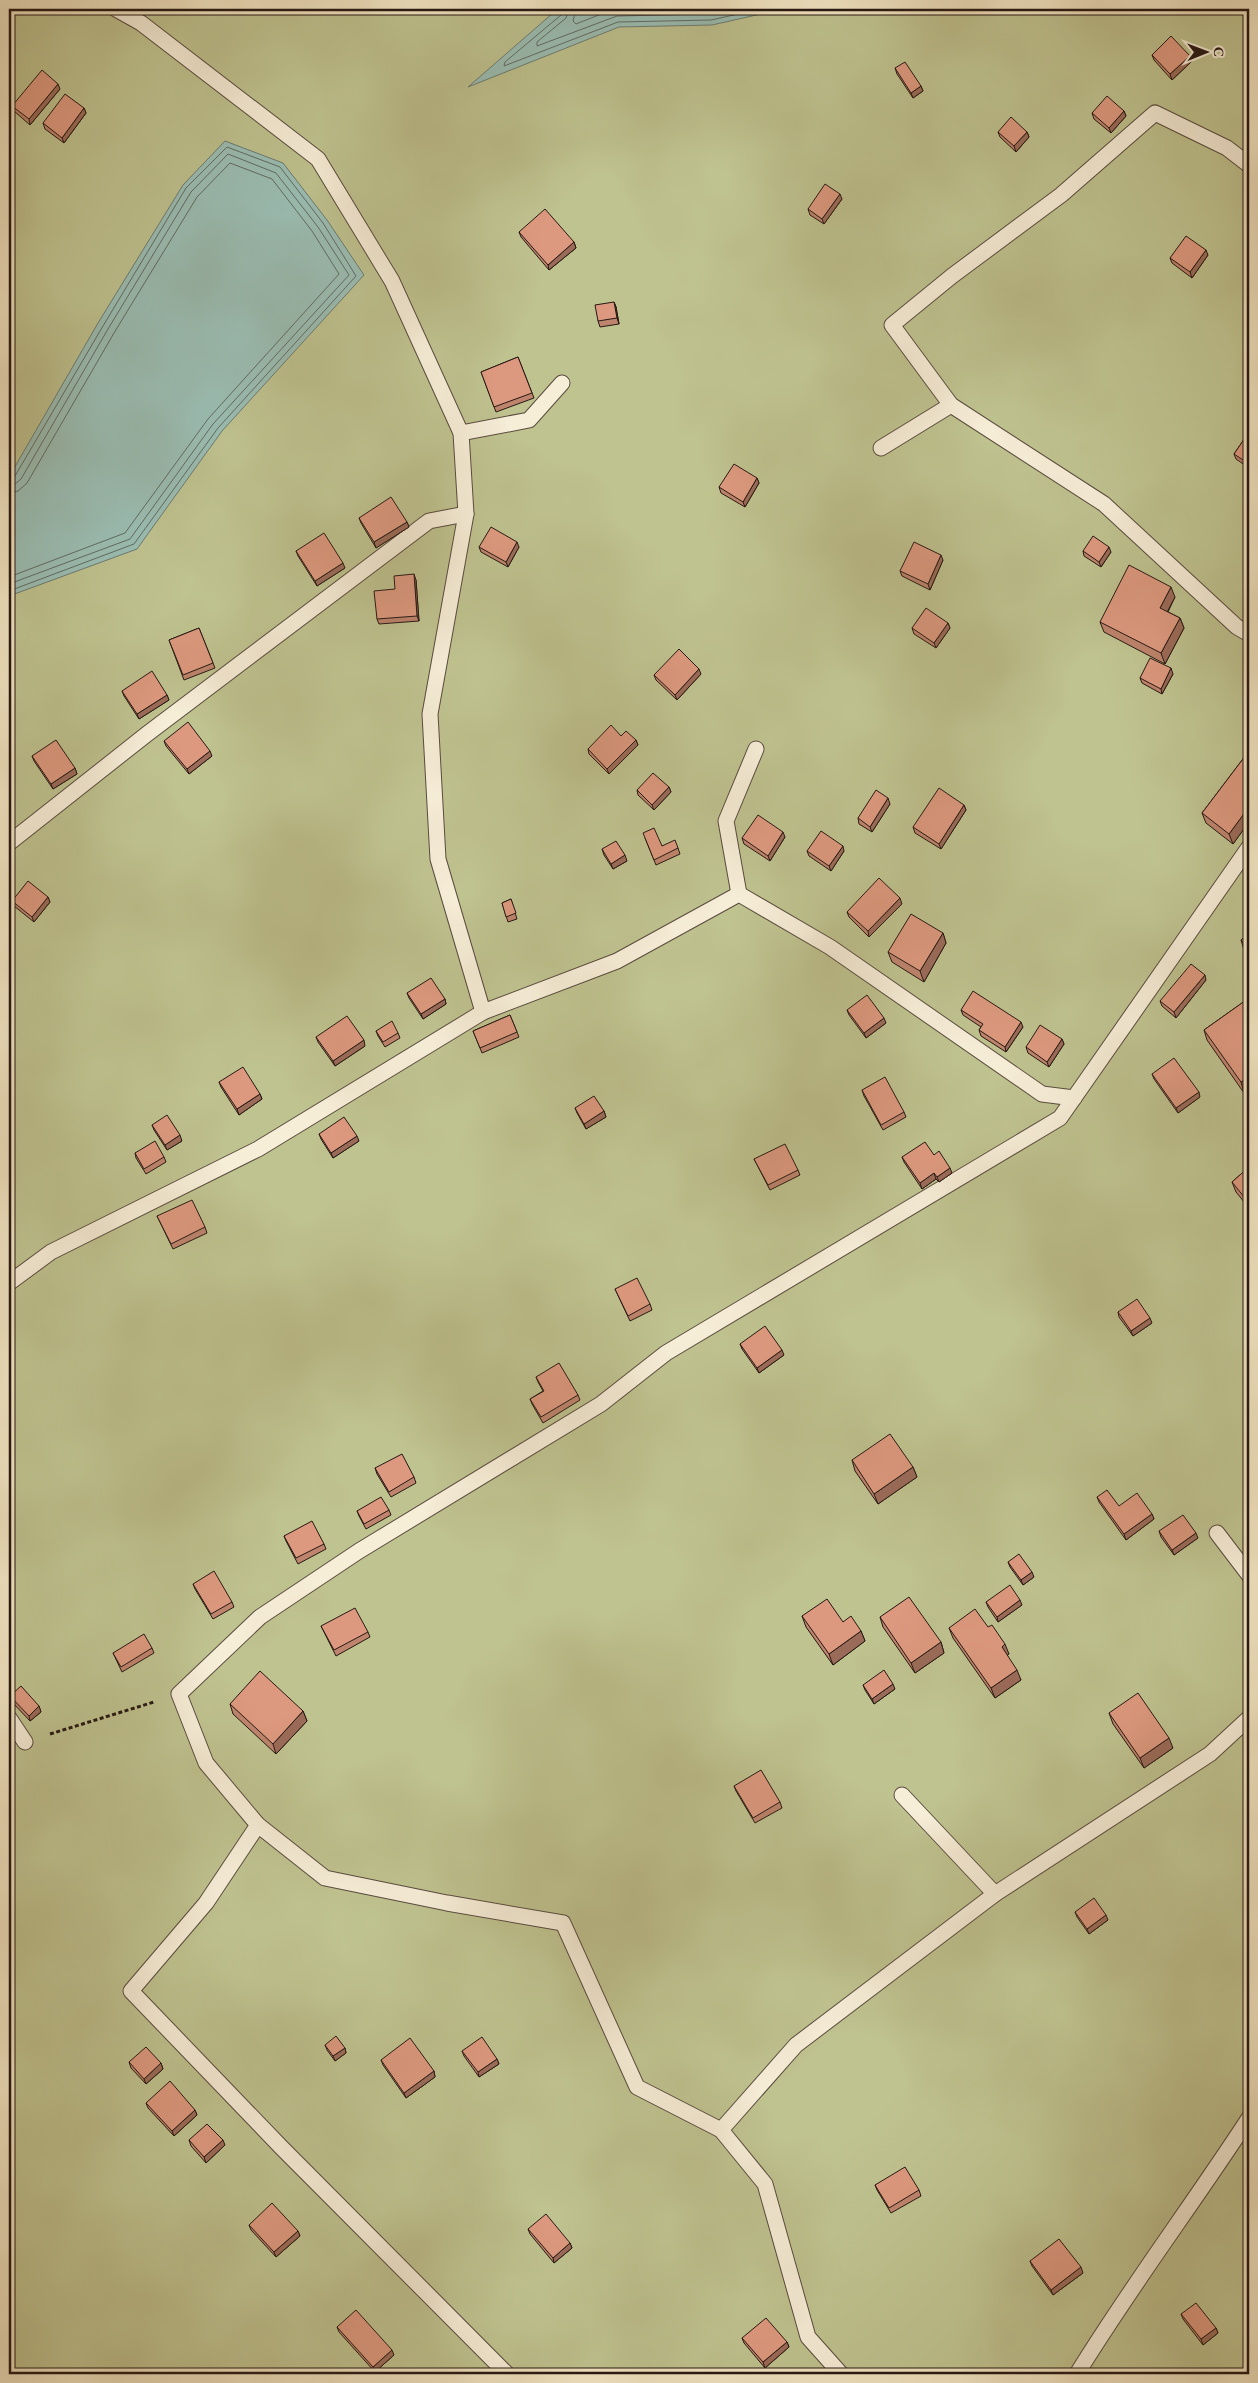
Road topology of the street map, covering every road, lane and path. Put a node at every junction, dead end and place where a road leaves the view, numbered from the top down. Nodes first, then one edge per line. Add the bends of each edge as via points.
1 (116, 9) edge
2 (1249, 165) edge
3 (562, 383) dead end
4 (950, 404) junction
5 (461, 433) junction
6 (881, 448) dead end
7 (466, 514) junction
8 (1249, 634) edge
9 (756, 749) dead end
10 (9, 843) edge
11 (1249, 847) edge
12 (739, 894) junction
13 (483, 1012) junction
14 (1074, 1098) junction
15 (9, 1283) edge
16 (1217, 1533) dead end
17 (1249, 1575) edge
18 (179, 1694) junction
19 (9, 1718) edge
20 (1249, 1718) edge
21 (25, 1742) joint
22 (902, 1795) dead end
23 (258, 1825) junction
24 (995, 1894) junction
25 (1249, 2118) edge
26 (721, 2130) junction
27 (507, 2374) edge
28 (841, 2374) edge
29 (1077, 2374) edge

1 - 5 lane via 141,23 318,159 392,280
2 - 4 lane via 1227,148 1155,113 1061,195 892,325
3 - 5 lane via 528,420
4 - 6 lane
4 - 8 lane via 1104,504 1237,627
5 - 7 lane
7 - 10 lane via 429,521
7 - 13 lane via 430,714 438,859
9 - 12 lane via 726,821
11 - 14 lane
12 - 13 lane via 617,961
12 - 14 lane via 830,947 1042,1094
13 - 15 lane via 258,1148 51,1252
14 - 18 lane via 1060,1118 666,1353 601,1404 359,1551 260,1617
16 - 17 lane
18 - 21 path
18 - 23 lane via 206,1763
19 - 21 lane
20 - 24 lane via 1210,1754
22 - 24 lane
23 - 26 lane via 325,1878 563,1923 638,2087
23 - 27 lane via 206,1903 130,1991
24 - 26 lane via 796,2045
25 - 29 lane via 1117,2309
26 - 28 lane via 765,2184 808,2337

